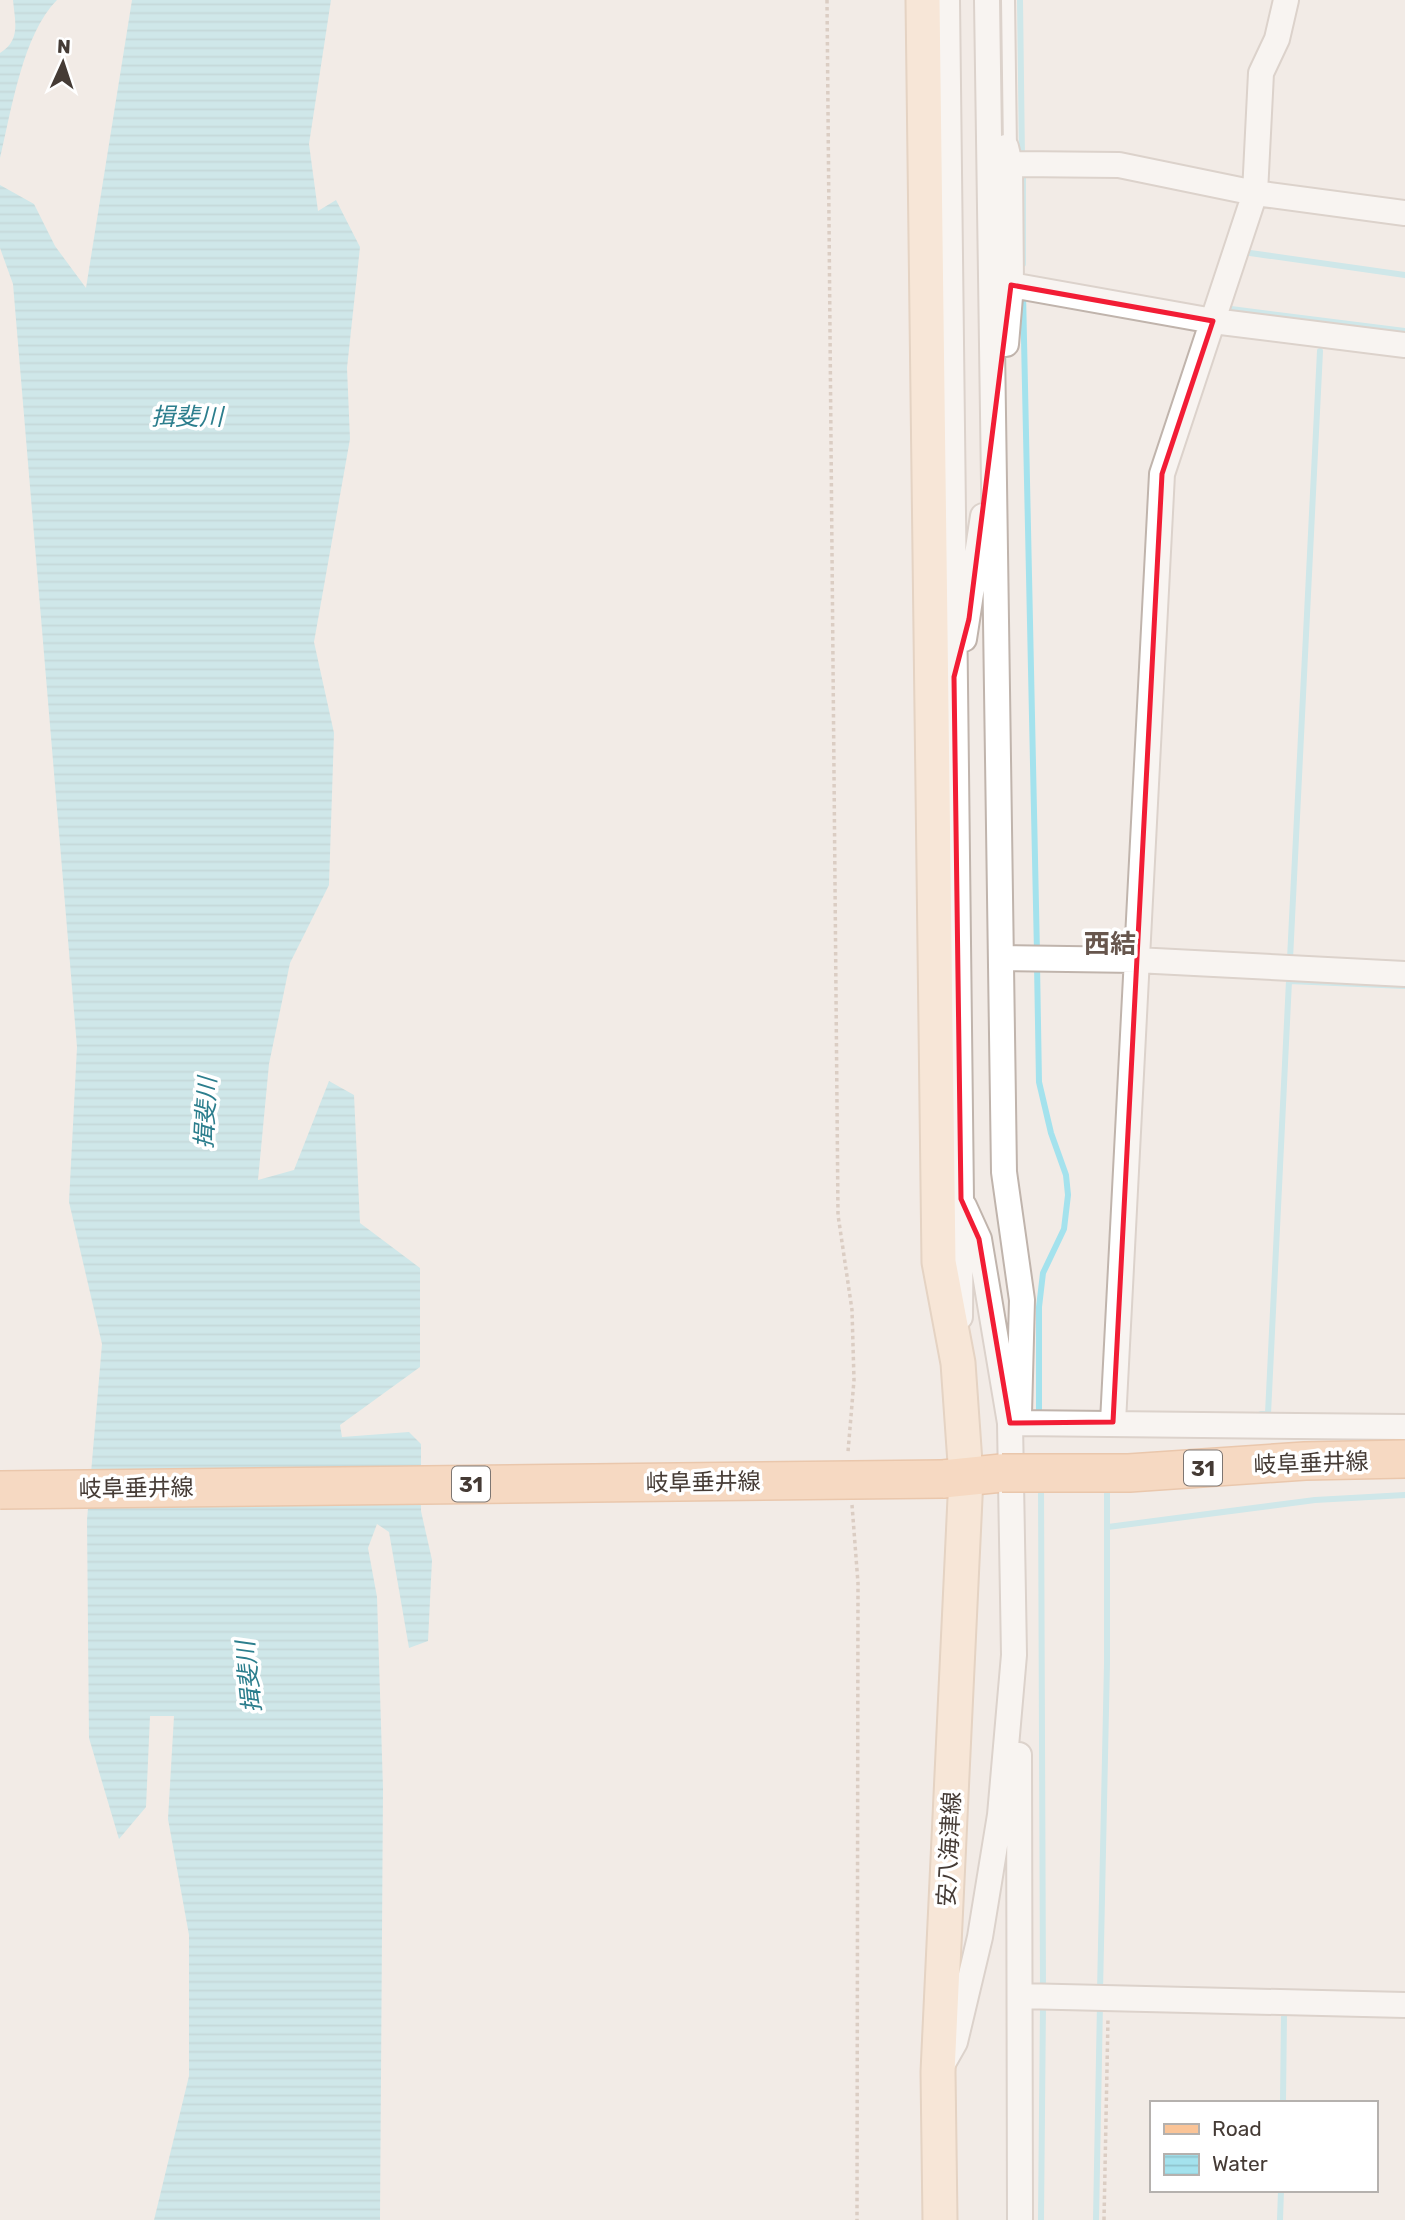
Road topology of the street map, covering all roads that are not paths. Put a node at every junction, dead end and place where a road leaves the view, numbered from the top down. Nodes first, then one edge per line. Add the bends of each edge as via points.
1 (923, 0) edge
2 (947, 0) edge
3 (987, 0) edge
4 (1008, 0) edge
5 (1286, 0) edge
6 (988, 76) junction
7 (1010, 164) junction
8 (1255, 193) junction
9 (1405, 213) edge
10 (1011, 285) junction
11 (1213, 321) junction
12 (1405, 345) edge
13 (993, 432) junction
14 (954, 677) junction
15 (1002, 958) junction
16 (1136, 960) junction
17 (1405, 974) edge
18 (961, 1199) junction
19 (958, 1363) junction
20 (1113, 1422) junction
21 (1010, 1423) junction
22 (1405, 1427) edge
23 (1405, 1459) edge
24 (954, 1478) junction
25 (0, 1490) edge
26 (1014, 1655) junction
27 (1020, 1996) junction
28 (1405, 2005) edge
29 (938, 2072) junction
30 (940, 2220) edge
31 (1020, 2220) edge

1 - 19 street, 安八海津線 via 939,1262
2 - 14 street
3 - 6 street
4 - 7 lane
5 - 8 street via 1277,39 1261,73
6 - 7 street
6 - 13 street
7 - 8 street via 1119,165
7 - 10 street
8 - 9 street
8 - 11 street
10 - 11 street
10 - 13 street
11 - 12 street
11 - 16 street via 1162,474
13 - 14 street via 969,619
13 - 15 street
14 - 18 street
15 - 16 street
15 - 21 street via 1004,1172 1022,1300 1018,1414
16 - 17 street
16 - 20 street
18 - 19 street
18 - 21 street via 979,1239
19 - 24 street, 安八海津線
20 - 21 street
20 - 22 street
21 - 26 street
23 - 24 main road, 岐阜垂井線 / 31, bridge
24 - 25 main road, 岐阜垂井線 / 31, bridge
24 - 29 street, 安八海津線
26 - 27 street via 1019,1737
26 - 29 street via 1000,1815 980,1937 955,2042
27 - 28 street
27 - 31 street
29 - 30 street, 安八海津線

